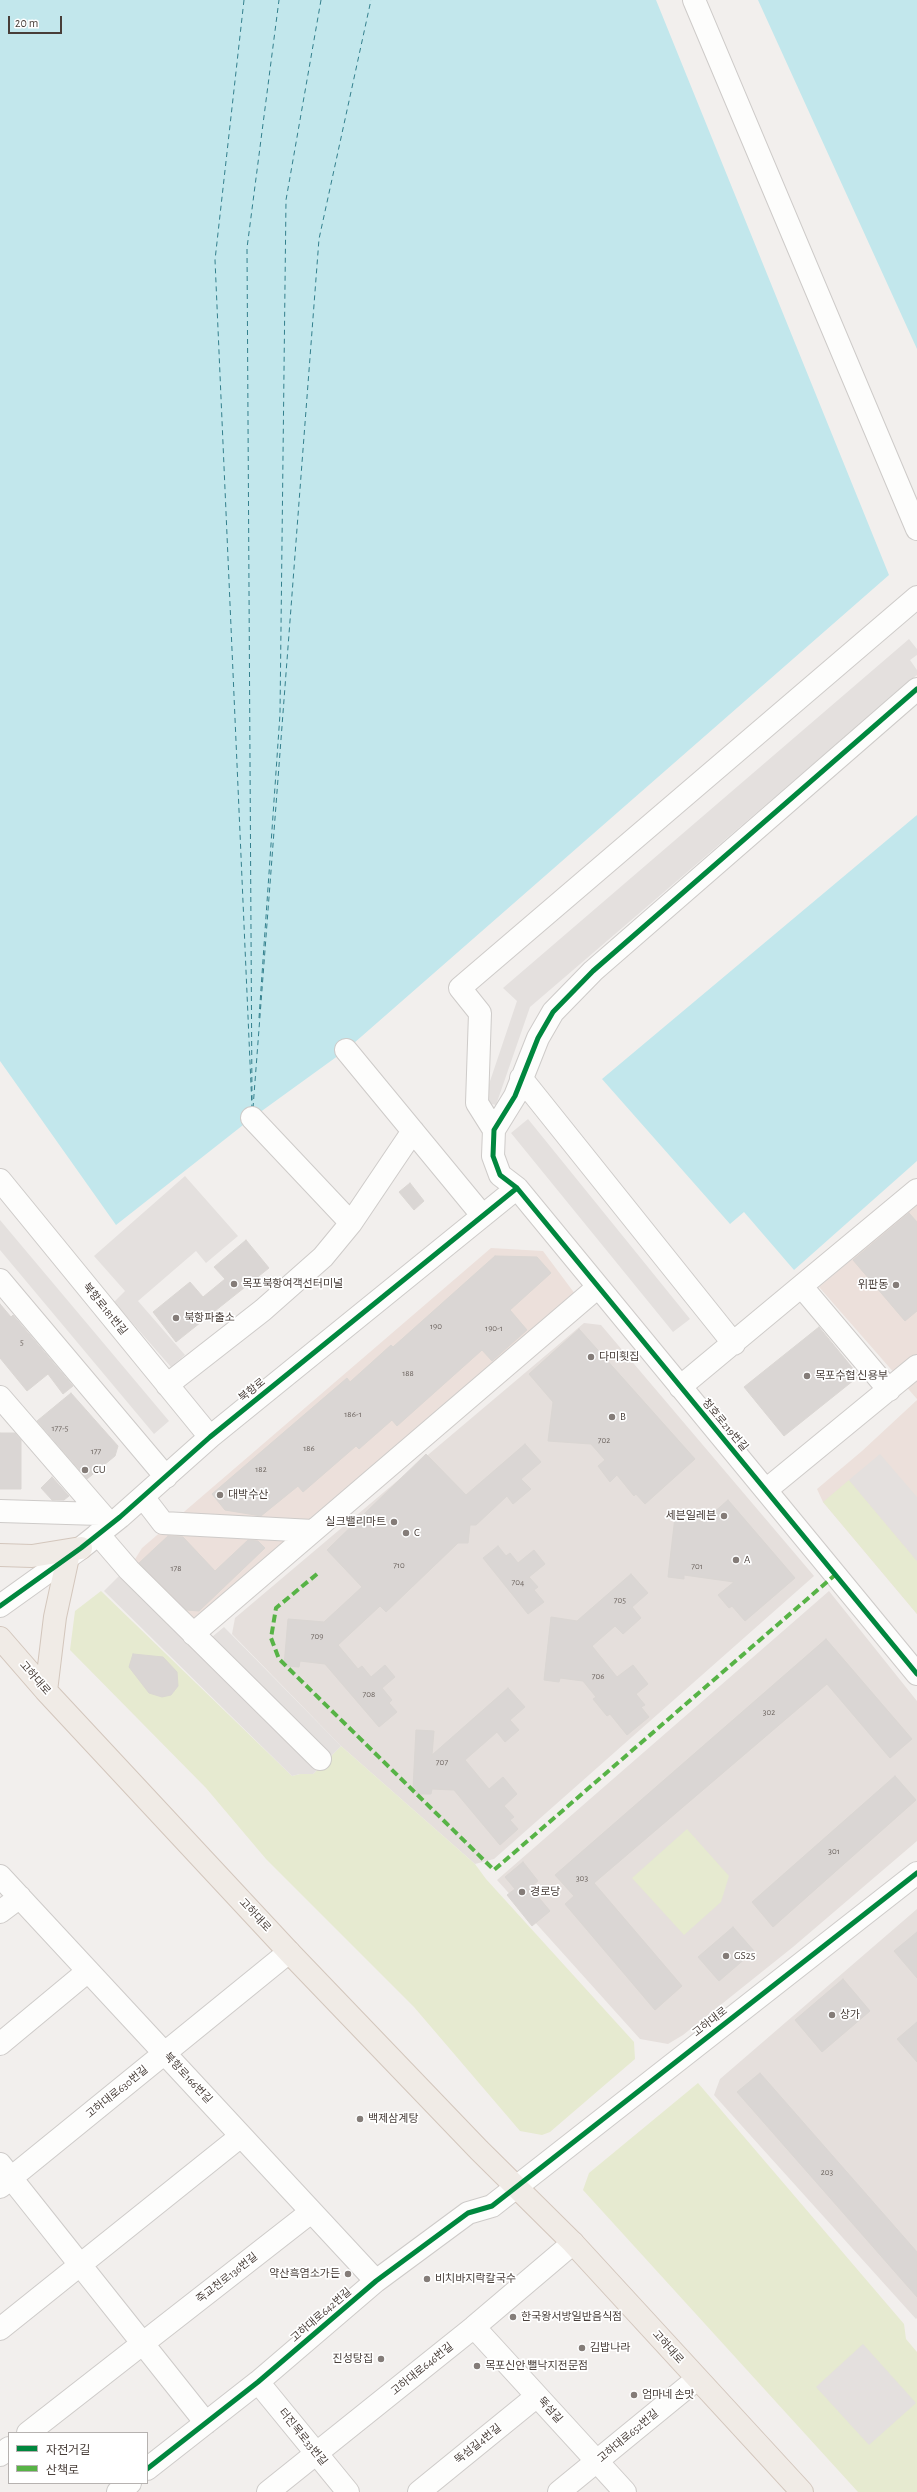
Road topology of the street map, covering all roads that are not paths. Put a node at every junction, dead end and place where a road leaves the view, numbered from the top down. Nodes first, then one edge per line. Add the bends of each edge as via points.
1 (694, 0) edge
2 (917, 529) edge
3 (917, 597) edge
4 (917, 689) edge
5 (346, 1050) dead end
6 (521, 1078) junction
7 (252, 1118) dead end
8 (494, 1130) junction
9 (413, 1131) junction
10 (0, 1180) edge
11 (517, 1188) junction
12 (917, 1190) edge
13 (482, 1215) junction
14 (351, 1223) junction
15 (0, 1280) edge
16 (598, 1287) junction
17 (802, 1287) junction
18 (734, 1344) junction
19 (917, 1366) edge
20 (167, 1385) junction
21 (680, 1387) junction
22 (889, 1390) junction
23 (0, 1397) edge
24 (210, 1437) junction
25 (166, 1477) junction
26 (766, 1490) junction
27 (143, 1497) junction
28 (0, 1511) edge
29 (103, 1524) junction
30 (314, 1531) junction
31 (75, 1553) junction
32 (0, 1555) edge
33 (0, 1606) edge
34 (193, 1634) junction
35 (0, 1638) edge
36 (917, 1674) edge
37 (46, 1691) junction
38 (320, 1759) dead end
39 (917, 1873) edge
40 (0, 1876) edge
41 (20, 1897) junction
42 (0, 1912) edge
43 (289, 1952) junction
44 (88, 1971) junction
45 (0, 2044) edge
46 (164, 2053) junction
47 (241, 2136) junction
48 (4, 2176) edge
49 (516, 2187) junction
50 (311, 2212) junction
51 (573, 2243) junction
52 (80, 2265) junction
53 (376, 2281) junction
54 (474, 2327) junction
55 (0, 2329) edge
56 (142, 2343) junction
57 (697, 2379) junction
58 (258, 2382) junction
59 (537, 2396) junction
60 (206, 2423) junction
61 (29, 2432) edge
62 (8, 2449) edge
63 (317, 2454) junction
64 (0, 2455) edge
65 (597, 2462) junction
66 (148, 2468) edge
67 (129, 2484) edge
68 (118, 2492) edge
69 (268, 2492) edge
70 (348, 2492) edge
71 (420, 2492) edge
72 (559, 2492) edge
73 (625, 2492) edge
74 (802, 2492) edge

1 - 2 street
3 - 8 street via 460,988 480,1014 477,1103
4 - 6 street via 593,971 554,1012 538,1038
5 - 9 street
6 - 8 street via 515,1096
6 - 18 street
7 - 14 street
8 - 11 street, 청호로219번길 via 493,1156 500,1175
9 - 13 street
9 - 14 street
10 - 20 street, 북항로181번길
11 - 13 street, 북항로
11 - 16 street, 청호로219번길
12 - 17 street
13 - 24 street, 북항로
14 - 20 street via 323,1257 263,1310
15 - 25 street
16 - 21 street, 청호로219번길
16 - 30 street
17 - 18 street
17 - 22 street
18 - 21 street
19 - 22 street
20 - 24 street, 북항로181번길
21 - 26 street, 청호로219번길
22 - 26 street
23 - 29 street
24 - 25 street, 북항로
25 - 27 street, 북항로
26 - 36 street, 청호로219번길
27 - 29 street, 북항로
27 - 30 street via 163,1523
28 - 29 street
29 - 31 street, 북항로
29 - 34 street via 129,1570
30 - 34 street
31 - 32 main road
31 - 33 street, 북항로
31 - 37 main road via 55,1617
34 - 38 street
35 - 37 main road, 고하대로
37 - 43 main road, 고하대로
39 - 49 street, 고하대로
40 - 41 street, 북항로166번길
41 - 42 street
41 - 44 street, 북항로166번길
43 - 46 street, 고하대로630번길
43 - 49 main road, 고하대로
44 - 45 street
44 - 46 street, 북항로166번길
46 - 47 street, 북항로166번길
46 - 48 street, 고하대로630번길
47 - 50 street, 북항로166번길
47 - 52 street
48 - 52 street
49 - 51 main road, 고하대로
49 - 53 street, 고하대로642번길 via 492,2206 468,2213
50 - 53 street, 북항로166번길
50 - 56 street, 죽교천로136번길
51 - 54 street, 고하대로646번길
51 - 57 main road, 고하대로
52 - 55 street
52 - 56 street
53 - 58 street, 고하대로642번길
54 - 59 street, 뚝섬길
54 - 63 street, 고하대로646번길
56 - 60 street
56 - 61 street, 죽교천로136번길
57 - 65 street, 고하대로652번길
57 - 74 main road, 고하대로
58 - 60 street, 고하대로642번길
58 - 63 street, 터진목로33번길
59 - 65 street, 뚝섬길
59 - 71 street, 뚝섬길4번길
60 - 66 street, 고하대로642번길
62 - 64 street
63 - 69 street, 고하대로646번길
63 - 70 street, 터진목로33번길
65 - 72 street, 고하대로652번길
65 - 73 street, 뚝섬길
67 - 68 street

